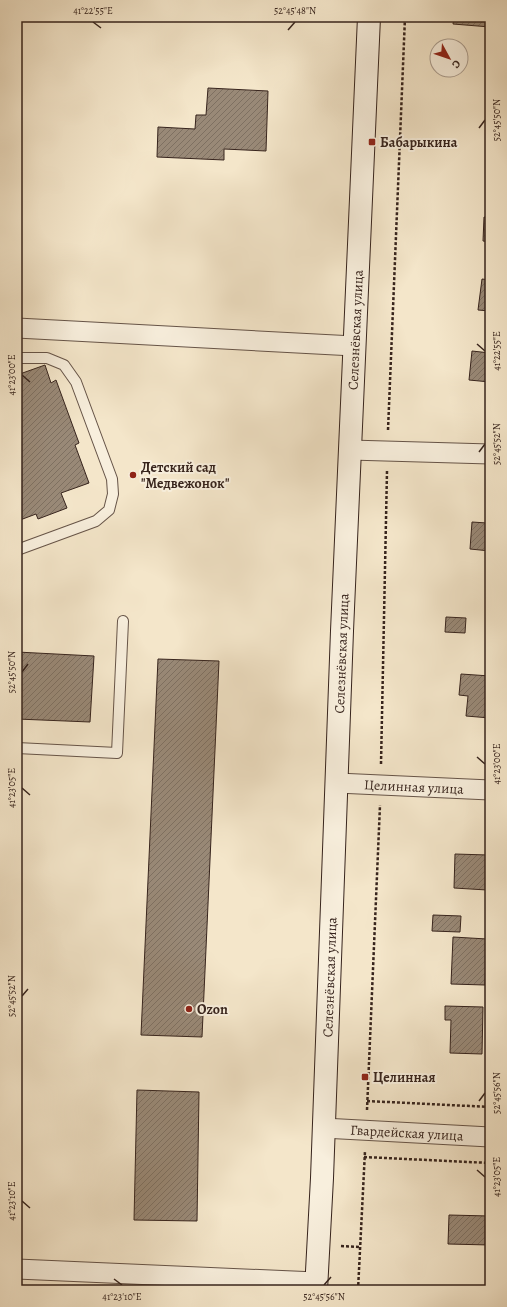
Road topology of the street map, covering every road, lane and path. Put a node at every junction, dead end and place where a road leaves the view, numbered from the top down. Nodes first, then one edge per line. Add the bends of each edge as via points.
1 (369, 17) edge
2 (405, 17) edge
3 (17, 328) edge
4 (354, 346) junction
5 (17, 359) edge
6 (350, 450) junction
7 (387, 450) junction
8 (490, 454) edge
9 (17, 550) edge
10 (123, 621) dead end
11 (17, 748) edge
12 (337, 783) junction
13 (381, 785) junction
14 (490, 790) edge
15 (367, 1101) junction
16 (490, 1107) edge
17 (323, 1128) junction
18 (366, 1131) junction
19 (490, 1137) edge
20 (364, 1157) junction
21 (490, 1163) edge
22 (17, 1269) edge
23 (316, 1286) edge
24 (358, 1290) edge

1 - 4 street, Селезнёвская улица
2 - 7 path
3 - 4 street
4 - 6 street, Селезнёвская улица
5 - 9 lane via 47,358 64,365 76,382 112,479 113,494 109,510 96,521
6 - 7 street
6 - 12 street, Селезнёвская улица
7 - 8 street
7 - 13 path
10 - 11 lane via 117,753
12 - 13 street, Целинная улица
12 - 17 street, Селезнёвская улица
13 - 14 street, Целинная улица
13 - 15 path
15 - 16 path
15 - 18 path
17 - 18 street, Гвардейская улица
17 - 23 street, Селезнёвская улица
18 - 19 street, Гвардейская улица
18 - 20 path
20 - 21 path
20 - 24 path
22 - 23 street

